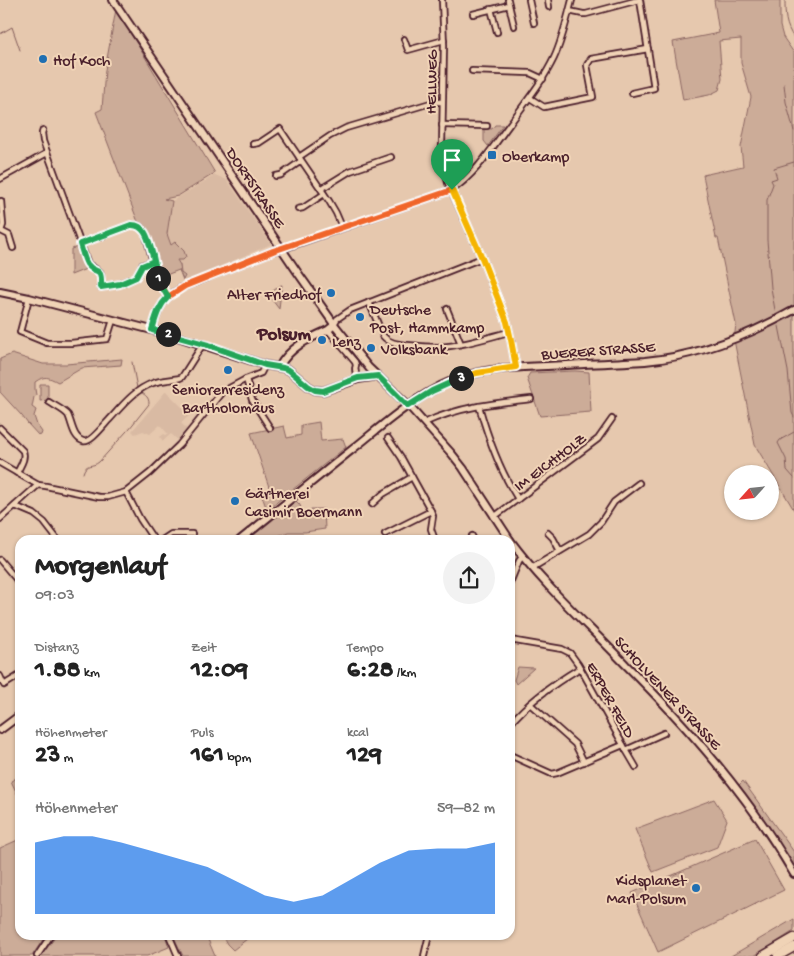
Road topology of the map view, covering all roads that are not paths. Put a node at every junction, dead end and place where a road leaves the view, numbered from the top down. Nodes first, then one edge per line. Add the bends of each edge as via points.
1 (113, 0) edge
2 (442, 0) edge
3 (529, 0) edge
4 (548, 0) edge
5 (572, 0) edge
6 (508, 2) edge
7 (549, 7) dead end
8 (491, 9) junction
9 (569, 11) junction
10 (473, 14) dead end
11 (534, 23) dead end
12 (514, 26) dead end
13 (497, 32) dead end
14 (404, 39) dead end
15 (444, 40) junction
16 (648, 49) junction
17 (472, 71) dead end
18 (543, 79) junction
19 (632, 93) dead end
20 (530, 98) junction
21 (442, 102) junction
22 (442, 125) junction
23 (487, 126) dead end
24 (43, 130) dead end
25 (253, 144) dead end
26 (47, 153) junction
27 (391, 157) dead end
28 (300, 159) junction
29 (276, 176) dead end
30 (0, 179) edge
31 (321, 189) junction
32 (452, 190) junction
33 (324, 194) junction
34 (1, 201) edge
35 (298, 209) dead end
36 (342, 228) junction
37 (1, 231) edge
38 (80, 244) junction
39 (13, 248) dead end
40 (282, 248) junction
41 (482, 258) junction
42 (154, 261) junction
43 (0, 292) edge
44 (168, 297) junction
45 (29, 298) junction
46 (369, 302) junction
47 (448, 309) dead end
48 (794, 310) edge
49 (113, 320) junction
50 (334, 324) junction
51 (152, 330) junction
52 (328, 330) junction
53 (510, 332) junction
54 (202, 344) junction
55 (461, 344) junction
56 (265, 365) junction
57 (280, 367) junction
58 (516, 367) junction
59 (378, 376) junction
60 (358, 378) junction
61 (246, 379) junction
62 (531, 400) dead end
63 (49, 402) dead end
64 (408, 406) junction
65 (479, 406) junction
66 (612, 419) dead end
67 (424, 424) junction
68 (0, 428) edge
69 (270, 428) dead end
70 (388, 438) dead end
71 (0, 463) edge
72 (16, 473) junction
73 (412, 477) junction
74 (639, 482) dead end
75 (38, 484) junction
76 (126, 492) junction
77 (518, 499) junction
78 (372, 504) dead end
79 (15, 506) junction
80 (431, 511) junction
81 (494, 517) junction
82 (0, 519) edge
83 (548, 533) dead end
84 (192, 534) dead end
85 (385, 534) dead end
86 (54, 535) edge
87 (151, 535) edge
88 (170, 535) edge
89 (246, 535) edge
90 (434, 535) edge
91 (507, 535) edge
92 (515, 547) edge
93 (560, 551) junction
94 (522, 557) junction
95 (0, 560) edge
96 (532, 568) junction
97 (515, 571) edge
98 (15, 578) edge
99 (515, 641) edge
100 (580, 668) junction
101 (0, 676) edge
102 (15, 678) edge
103 (530, 704) junction
104 (15, 719) edge
105 (515, 719) edge
106 (0, 730) edge
107 (664, 733) dead end
108 (625, 747) junction
109 (515, 757) edge
110 (584, 762) junction
111 (636, 767) dead end
112 (794, 874) edge
113 (794, 938) edge
114 (48, 940) edge
115 (171, 940) edge
116 (428, 940) edge
117 (794, 947) edge
118 (37, 956) edge
119 (178, 956) edge
120 (424, 956) edge
121 (763, 956) edge
122 (778, 956) edge

1 - 40 main road, DORFSTRASSE
2 - 15 street, HELLWEG
3 - 11 street
4 - 7 street
5 - 9 street
6 - 8 street
6 - 12 street
8 - 10 street
8 - 13 street
9 - 16 street via 583,14 640,0
9 - 18 street via 555,56
14 - 15 street, HELLWEG via 408,50
15 - 21 street, HELLWEG
16 - 19 street via 654,88
16 - 20 street via 591,59 587,64 593,97 544,107
17 - 18 street via 530,73
18 - 20 street
20 - 32 street via 470,176
21 - 22 street, HELLWEG
21 - 28 street via 346,128
22 - 23 street, HELLWEG
22 - 32 street, HELLWEG via 442,156
24 - 26 street
25 - 28 street via 280,129
26 - 30 street
26 - 38 street
27 - 31 street via 347,172
28 - 29 street
28 - 31 street
31 - 33 street
32 - 36 street
32 - 41 street
33 - 35 street
33 - 36 street
34 - 37 street
36 - 40 street
37 - 39 street via 9,235
38 - 42 street via 140,226
38 - 42 street via 88,264 100,272 101,287 136,277 142,266
40 - 44 street via 185,286
40 - 50 main road, DORFSTRASSE
41 - 46 street
41 - 53 street
42 - 44 street
43 - 45 main road
44 - 51 street via 156,314
45 - 49 main road
45 - 49 street via 20,332 47,343 107,339
46 - 50 street via 350,310
46 - 55 street via 383,336 390,342 430,347
47 - 55 street
48 - 58 main road, BUERER STRASSE via 734,340 684,355
49 - 51 main road
50 - 52 main road
50 - 59 main road, DORFSTRASSE
51 - 54 main road
52 - 57 main road via 297,346
52 - 60 street via 356,365
53 - 55 street
53 - 58 street
54 - 56 main road
54 - 63 street via 182,377 142,388 86,442 76,436 67,414
56 - 57 main road
56 - 61 street via 261,373
57 - 60 main road via 318,390
58 - 64 main road, BUERER STRASSE via 466,376
59 - 60 main road
59 - 64 main road, DORFSTRASSE
61 - 69 street via 252,400
61 - 76 street via 222,392 179,445
62 - 65 street
64 - 67 main road, SCHOLVENER STRASSE
64 - 89 main road, BUERER STRASSE
65 - 67 street via 454,411
65 - 77 street via 503,473
66 - 77 street, IM EICHHOLZ via 598,439
67 - 81 main road, SCHOLVENER STRASSE via 463,468
68 - 72 street via 23,451 24,458
70 - 73 street
71 - 72 street
72 - 75 street
73 - 78 street
73 - 80 street
74 - 93 street via 614,502 594,530
75 - 76 street via 98,497
75 - 79 street
76 - 87 street
77 - 81 street, IM EICHHOLZ
79 - 82 street
79 - 86 street via 34,514
80 - 85 street
80 - 90 street
81 - 91 main road, SCHOLVENER STRASSE
83 - 93 street
84 - 88 street
92 - 94 main road, SCHOLVENER STRASSE
93 - 96 street
94 - 96 main road, SCHOLVENER STRASSE
94 - 97 street
95 - 98 street
96 - 112 main road, SCHOLVENER STRASSE via 655,694 721,768 762,823
99 - 100 street, ERPER FELD via 562,650 570,654
100 - 103 street
100 - 108 street, ERPER FELD
101 - 102 street via 4,685
103 - 105 street
103 - 110 street via 575,744
104 - 106 main road
107 - 108 street, ERPER FELD
108 - 110 street
108 - 111 street
109 - 110 street via 552,774
113 - 121 highway
114 - 118 street
115 - 119 street
116 - 120 street
117 - 122 highway

